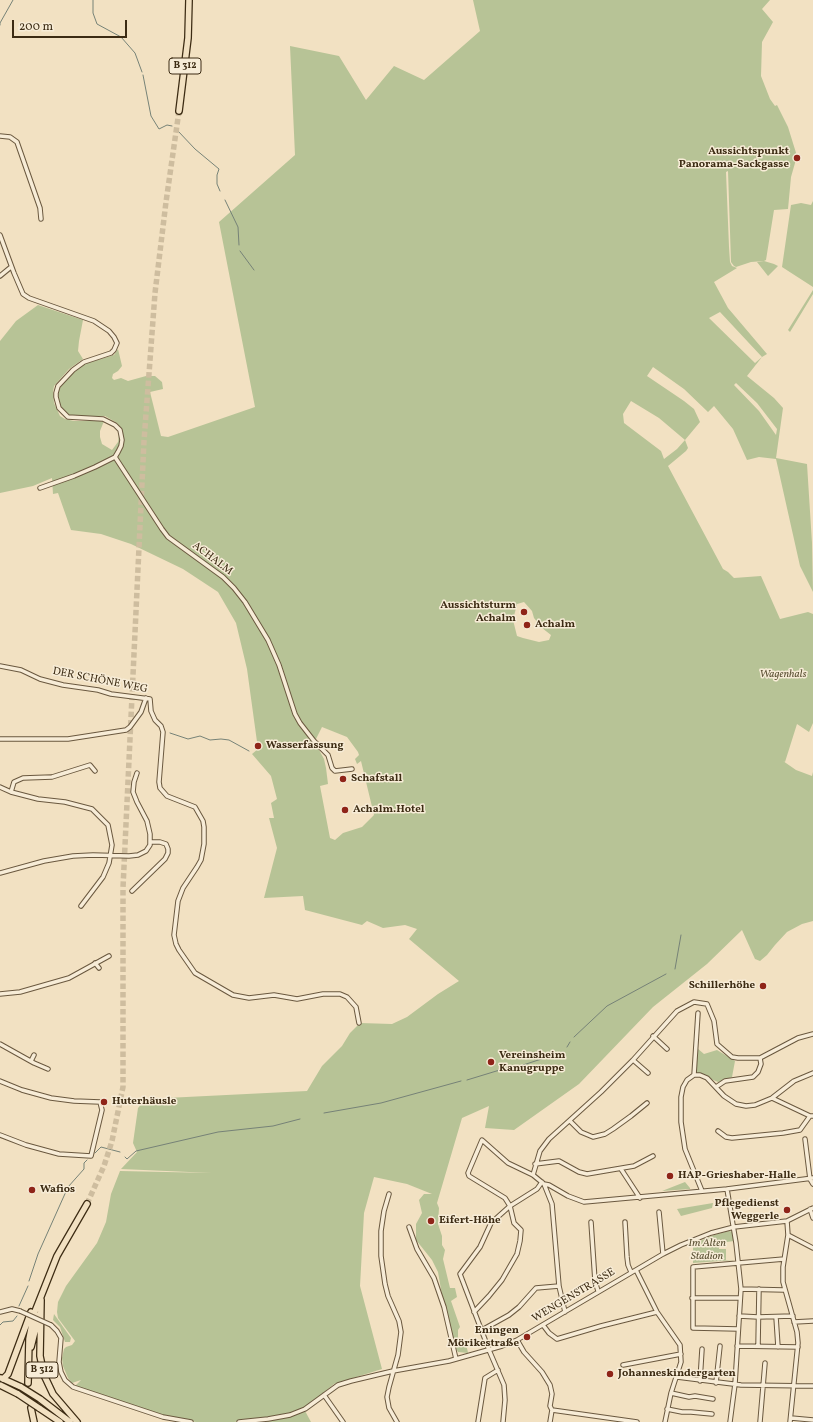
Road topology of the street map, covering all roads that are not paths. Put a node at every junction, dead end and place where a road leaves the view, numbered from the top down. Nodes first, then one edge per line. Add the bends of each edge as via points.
1 (189, 0) edge
2 (179, 111) tunnel mouth
3 (0, 136) edge
4 (41, 219) dead end
5 (0, 235) edge
6 (11, 267) junction
7 (0, 276) edge
8 (114, 457) junction
9 (40, 488) dead end
10 (0, 666) edge
11 (146, 698) junction
12 (0, 739) edge
13 (352, 769) dead end
14 (95, 770) dead end
15 (137, 773) dead end
16 (0, 787) edge
17 (11, 792) junction
18 (151, 842) junction
19 (111, 856) junction
20 (0, 872) edge
21 (132, 891) dead end
22 (81, 906) dead end
23 (109, 956) dead end
24 (95, 963) junction
25 (98, 968) dead end
26 (0, 994) edge
27 (698, 1013) dead end
28 (360, 1023) dead end
29 (813, 1034) edge
30 (653, 1036) junction
31 (0, 1044) edge
32 (667, 1049) dead end
33 (34, 1055) dead end
34 (760, 1058) junction
35 (633, 1060) junction
36 (31, 1062) junction
37 (48, 1069) dead end
38 (813, 1073) edge
39 (648, 1074) dead end
40 (694, 1075) junction
41 (0, 1081) edge
42 (716, 1087) junction
43 (772, 1098) junction
44 (647, 1103) dead end
45 (811, 1116) edge
46 (570, 1121) junction
47 (718, 1131) dead end
48 (0, 1135) edge
49 (805, 1139) dead end
50 (653, 1156) dead end
51 (535, 1164) junction
52 (621, 1169) junction
53 (533, 1175) junction
54 (812, 1178) edge
55 (543, 1183) junction
56 (813, 1184) edge
57 (727, 1189) junction
58 (702, 1191) junction
59 (389, 1194) dead end
60 (640, 1198) junction
61 (87, 1204) tunnel mouth
62 (510, 1206) junction
63 (812, 1208) edge
64 (659, 1212) dead end
65 (813, 1218) edge
66 (787, 1221) junction
67 (591, 1222) dead end
68 (625, 1222) dead end
69 (409, 1227) dead end
70 (734, 1227) junction
71 (788, 1235) junction
72 (813, 1248) edge
73 (663, 1254) junction
74 (784, 1259) junction
75 (738, 1262) junction
76 (636, 1270) junction
77 (631, 1272) junction
78 (559, 1286) junction
79 (741, 1289) junction
80 (759, 1289) junction
81 (784, 1290) junction
82 (42, 1291) junction
83 (598, 1291) junction
84 (692, 1298) junction
85 (740, 1298) junction
86 (41, 1307) junction
87 (0, 1310) edge
88 (474, 1312) junction
89 (565, 1312) junction
90 (657, 1312) junction
91 (739, 1316) junction
92 (793, 1316) junction
93 (758, 1317) junction
94 (776, 1317) junction
95 (813, 1321) edge
96 (794, 1322) junction
97 (543, 1325) junction
98 (738, 1329) junction
99 (482, 1330) junction
100 (517, 1340) junction
101 (720, 1346) dead end
102 (737, 1346) junction
103 (758, 1346) junction
104 (778, 1347) junction
105 (798, 1347) junction
106 (702, 1349) dead end
107 (489, 1350) junction
108 (682, 1354) junction
109 (28, 1356) junction
110 (456, 1359) junction
111 (765, 1363) dead end
112 (623, 1365) dead end
113 (393, 1370) junction
114 (498, 1370) junction
115 (677, 1377) junction
116 (1, 1378) edge
117 (700, 1380) junction
118 (28, 1383) dead end
119 (716, 1383) junction
120 (734, 1384) junction
121 (0, 1385) edge
122 (764, 1386) junction
123 (795, 1386) junction
124 (813, 1386) edge
125 (671, 1393) junction
126 (324, 1395) junction
127 (713, 1399) dead end
128 (31, 1408) dead end
129 (667, 1409) junction
130 (552, 1410) junction
131 (712, 1414) dead end
132 (790, 1420) edge
133 (813, 1420) edge
134 (34, 1422) edge
135 (60, 1422) edge
136 (70, 1422) edge
137 (77, 1422) edge
138 (191, 1422) edge
139 (239, 1422) edge
140 (343, 1422) edge
141 (397, 1422) edge
142 (478, 1422) edge
143 (503, 1422) edge
144 (550, 1422) edge
145 (637, 1422) edge
146 (665, 1422) edge
147 (730, 1422) edge
148 (760, 1422) edge

1 - 2 main road, B 312 via 188,38
3 - 4 street via 10,137 17,142 40,208
5 - 6 street
6 - 7 street
6 - 8 street via 21,291 26,296 94,321 114,336 117,343 111,353 84,362 58,386 56,393 59,408 68,417 103,418 120,430 121,446
8 - 9 street via 74,476
8 - 13 street, ACHALM via 168,537 223,577 245,602 268,640 300,723 328,755 335,771
10 - 11 street, DER SCHÖNE WEG via 63,685
11 - 12 street via 141,712 126,730 68,739
11 - 28 street, DER SCHÖNE WEG via 150,699 151,711 163,732 160,788 167,796 195,808 203,821 202,855 180,894 174,930 176,946 189,967 231,994 242,997 274,995 297,999 327,993 344,995 356,1007
14 - 17 street via 90,765 52,777 23,778 14,782
15 - 18 street via 134,792 148,826
16 - 17 street
17 - 19 street via 92,809 108,825 112,842
18 - 19 street via 146,851 138,855
18 - 21 street via 166,844 168,853
19 - 20 street via 87,855 54,859
19 - 22 street via 105,874
23 - 24 street
24 - 25 street
24 - 26 street via 69,978 20,992
27 - 40 street
29 - 34 street via 798,1038
30 - 32 street
30 - 34 street via 677,1011 694,1002 707,1004 714,1021 717,1044 732,1057
30 - 35 street
31 - 36 street
33 - 36 street
34 - 42 street via 761,1064 753,1077 725,1081
35 - 39 street
35 - 46 street
36 - 37 street
38 - 43 street via 794,1081
40 - 42 street via 707,1078
40 - 58 street via 683,1087 681,1122 685,1149
41 - 48 street via 51,1098 100,1102 102,1110 91,1156 58,1154
42 - 43 street via 724,1096 741,1105 755,1105
43 - 45 street
44 - 46 street via 613,1129 593,1137 580,1132
45 - 47 street via 800,1130 783,1134 732,1138
46 - 51 street via 544,1144
49 - 54 street
50 - 52 street via 634,1166
51 - 52 street via 559,1161 587,1174
51 - 53 street
52 - 60 street
53 - 55 street
53 - 62 street via 508,1163 482,1140 469,1176 505,1198
54 - 56 street
54 - 57 street
55 - 60 street via 584,1202
55 - 62 street
55 - 78 street via 552,1204
57 - 58 street
57 - 70 street
58 - 60 street
59 - 113 street via 381,1231 381,1256 388,1296 401,1332
61 - 82 main road, B 312
62 - 88 street via 514,1223 521,1230 516,1254 502,1280
62 - 88 street via 491,1223 480,1247 460,1274
63 - 65 street
63 - 66 street, WENGENSTRASSE
64 - 73 street
66 - 70 street, WENGENSTRASSE
66 - 71 street
67 - 83 street via 595,1282
68 - 77 street via 628,1265
69 - 110 street via 416,1249 434,1278 444,1307
70 - 73 street, WENGENSTRASSE via 696,1239
70 - 75 street
71 - 72 street
71 - 74 street
73 - 76 street, WENGENSTRASSE
74 - 75 street
74 - 81 street
75 - 79 street
75 - 84 street via 693,1267
76 - 77 street, WENGENSTRASSE
76 - 90 street
77 - 83 street, WENGENSTRASSE
78 - 89 street
78 - 99 street via 536,1288 514,1311
79 - 80 street
79 - 85 street
80 - 81 street
80 - 93 street
81 - 92 street
82 - 86 main road, B 312
82 - 109 main road, B 312 via 31,1327
82 - 116 main road, B 312 via 8,1374
83 - 89 street, WENGENSTRASSE
84 - 85 street
84 - 98 street via 693,1328
85 - 91 street
86 - 109 main road, B 312
86 - 137 main road, B 312 via 40,1356 44,1375 55,1397
87 - 138 street, bridge via 20,1311 51,1325 57,1331 61,1338 61,1372 65,1380 74,1387 163,1416
88 - 99 street
89 - 97 street, WENGENSTRASSE
90 - 97 street via 557,1339 549,1334
90 - 108 street via 680,1345
91 - 93 street
91 - 98 street
92 - 94 street
92 - 96 street
93 - 94 street
93 - 103 street
94 - 104 street
95 - 96 street
96 - 105 street
97 - 100 street, WENGENSTRASSE
98 - 102 street
99 - 107 street
100 - 107 street, WENGENSTRASSE
100 - 130 street via 550,1385
101 - 119 street
102 - 103 street
102 - 120 street
103 - 104 street
104 - 105 street
105 - 123 street
106 - 117 street
107 - 110 street, WENGENSTRASSE
107 - 114 street
108 - 112 street
108 - 115 street
109 - 118 main road, B 312
110 - 113 street, WENGENSTRASSE
111 - 122 street
113 - 126 street, WENGENSTRASSE via 351,1380
113 - 141 street via 387,1397 389,1408
114 - 142 street via 485,1378
114 - 143 street via 505,1392
115 - 117 street
115 - 125 street
116 - 136 main road, bridge via 40,1399
117 - 119 street
119 - 120 street
120 - 122 street
120 - 147 street
121 - 135 main road, bridge
122 - 123 street
122 - 148 street
123 - 124 street
123 - 132 street
125 - 127 street
125 - 129 street
126 - 139 street, WENGENSTRASSE via 290,1415
126 - 140 street
128 - 134 main road
129 - 131 street
129 - 146 street
130 - 144 street
130 - 145 street
132 - 133 street

